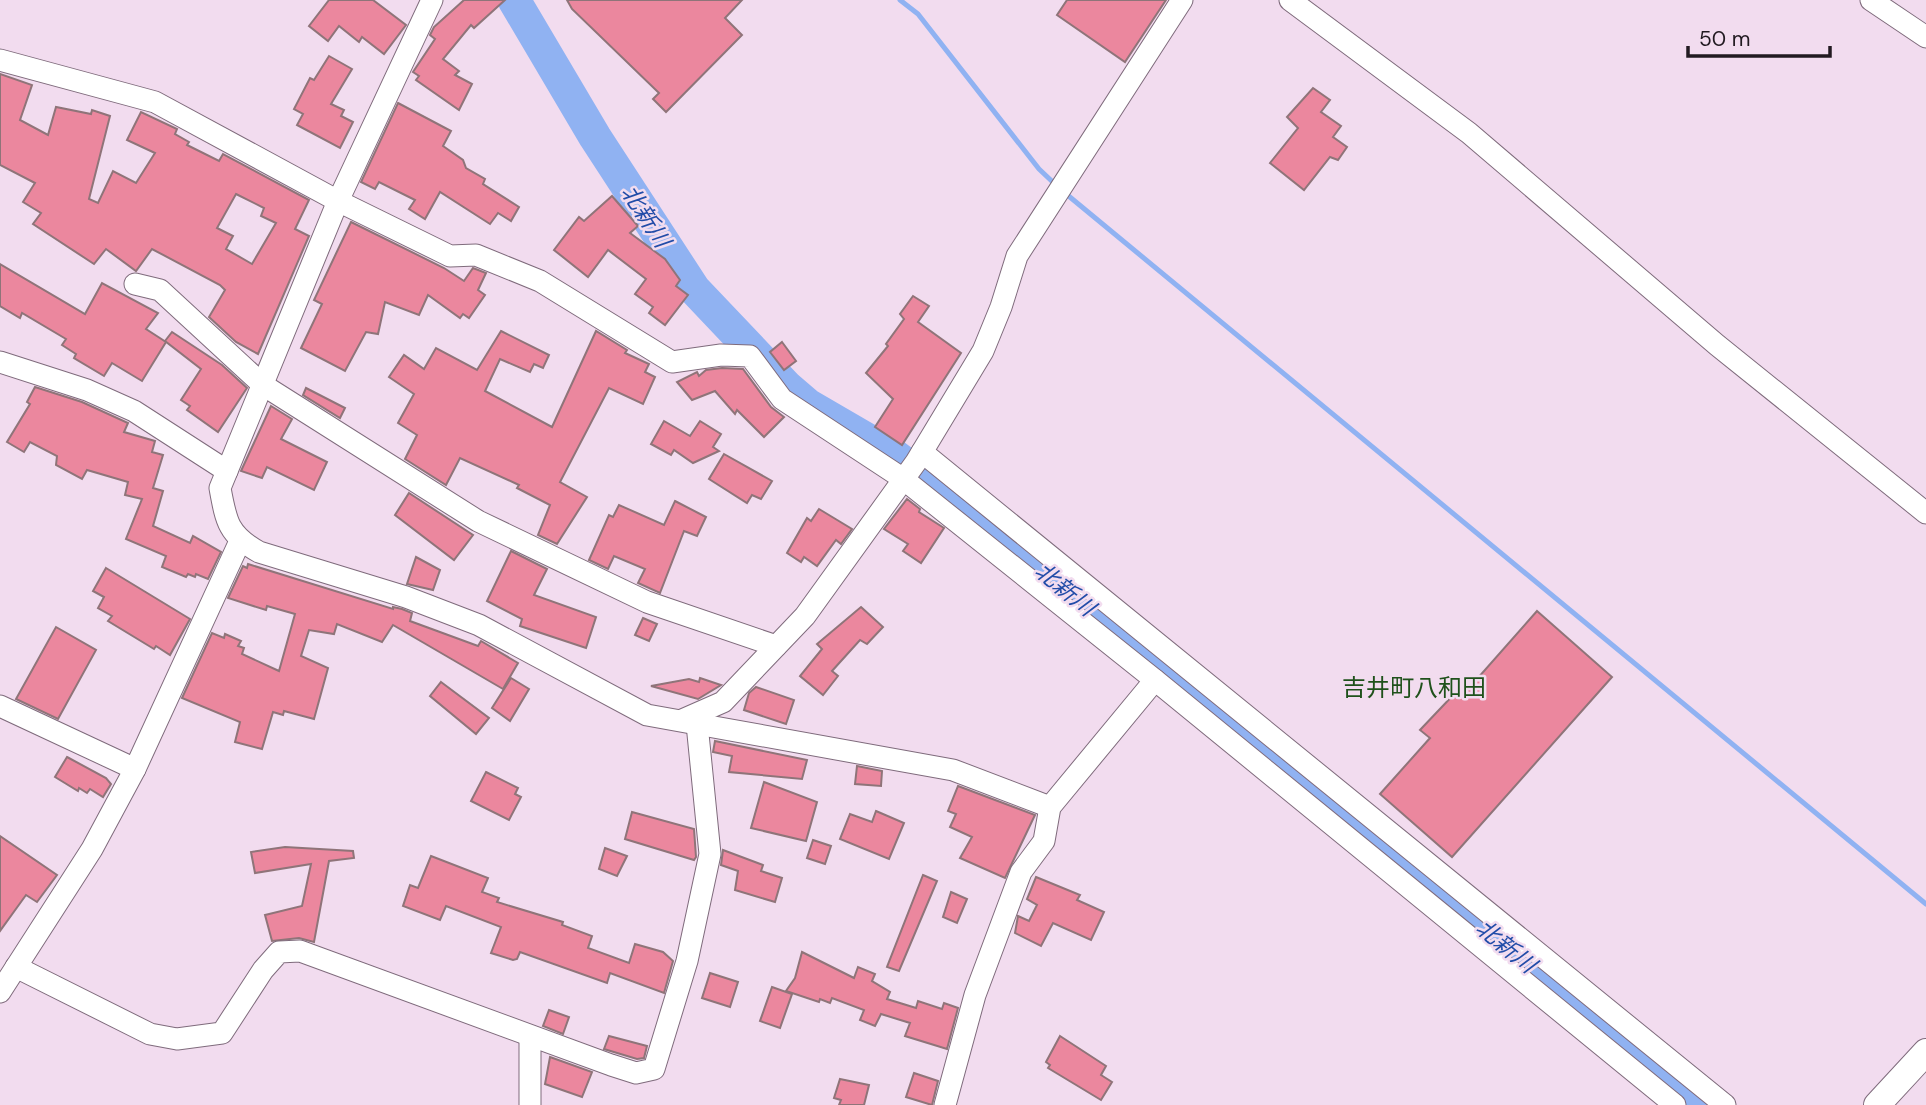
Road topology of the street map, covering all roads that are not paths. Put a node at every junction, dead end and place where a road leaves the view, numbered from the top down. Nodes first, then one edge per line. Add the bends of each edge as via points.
1 (432, 0) edge
2 (1182, 0) edge
3 (1290, 0) edge
4 (1871, 0) edge
5 (1926, 37) edge
6 (0, 60) edge
7 (338, 201) junction
8 (135, 284) dead end
9 (0, 362) edge
10 (262, 385) junction
11 (913, 464) junction
12 (227, 471) junction
13 (1926, 513) edge
14 (240, 541) junction
15 (776, 646) junction
16 (1155, 680) junction
17 (0, 706) edge
18 (689, 722) junction
19 (135, 769) junction
20 (1050, 807) junction
21 (16, 967) junction
22 (0, 992) edge
23 (530, 1036) junction
24 (1926, 1052) edge
25 (530, 1105) edge
26 (945, 1105) edge
27 (1675, 1105) edge
28 (1725, 1105) edge
29 (1877, 1105) edge

1 - 7 street
2 - 11 street via 1017,256 983,351
3 - 13 street via 1469,132 1717,345
4 - 5 street
6 - 7 street via 155,102
7 - 10 street
7 - 11 street via 450,256 476,255 540,281 673,362 750,356 782,399
8 - 10 street via 160,290
9 - 12 street via 87,390 134,411
10 - 12 street
10 - 15 street via 478,521 647,602
11 - 15 street via 805,616
11 - 16 street
11 - 28 street
12 - 14 street via 220,488 224,513
14 - 18 street via 259,552 406,597 479,625 647,715
14 - 19 street
15 - 18 street via 723,702
16 - 20 street
16 - 27 street
17 - 19 street
18 - 20 street via 953,771
18 - 23 street via 710,854 687,961 654,1069 636,1073
19 - 21 street via 92,849
20 - 26 street via 1044,841 1021,872 980,983
21 - 22 street
21 - 23 street via 150,1034 177,1039 222,1033 262,970 279,952 300,951
23 - 25 street
24 - 29 main road

